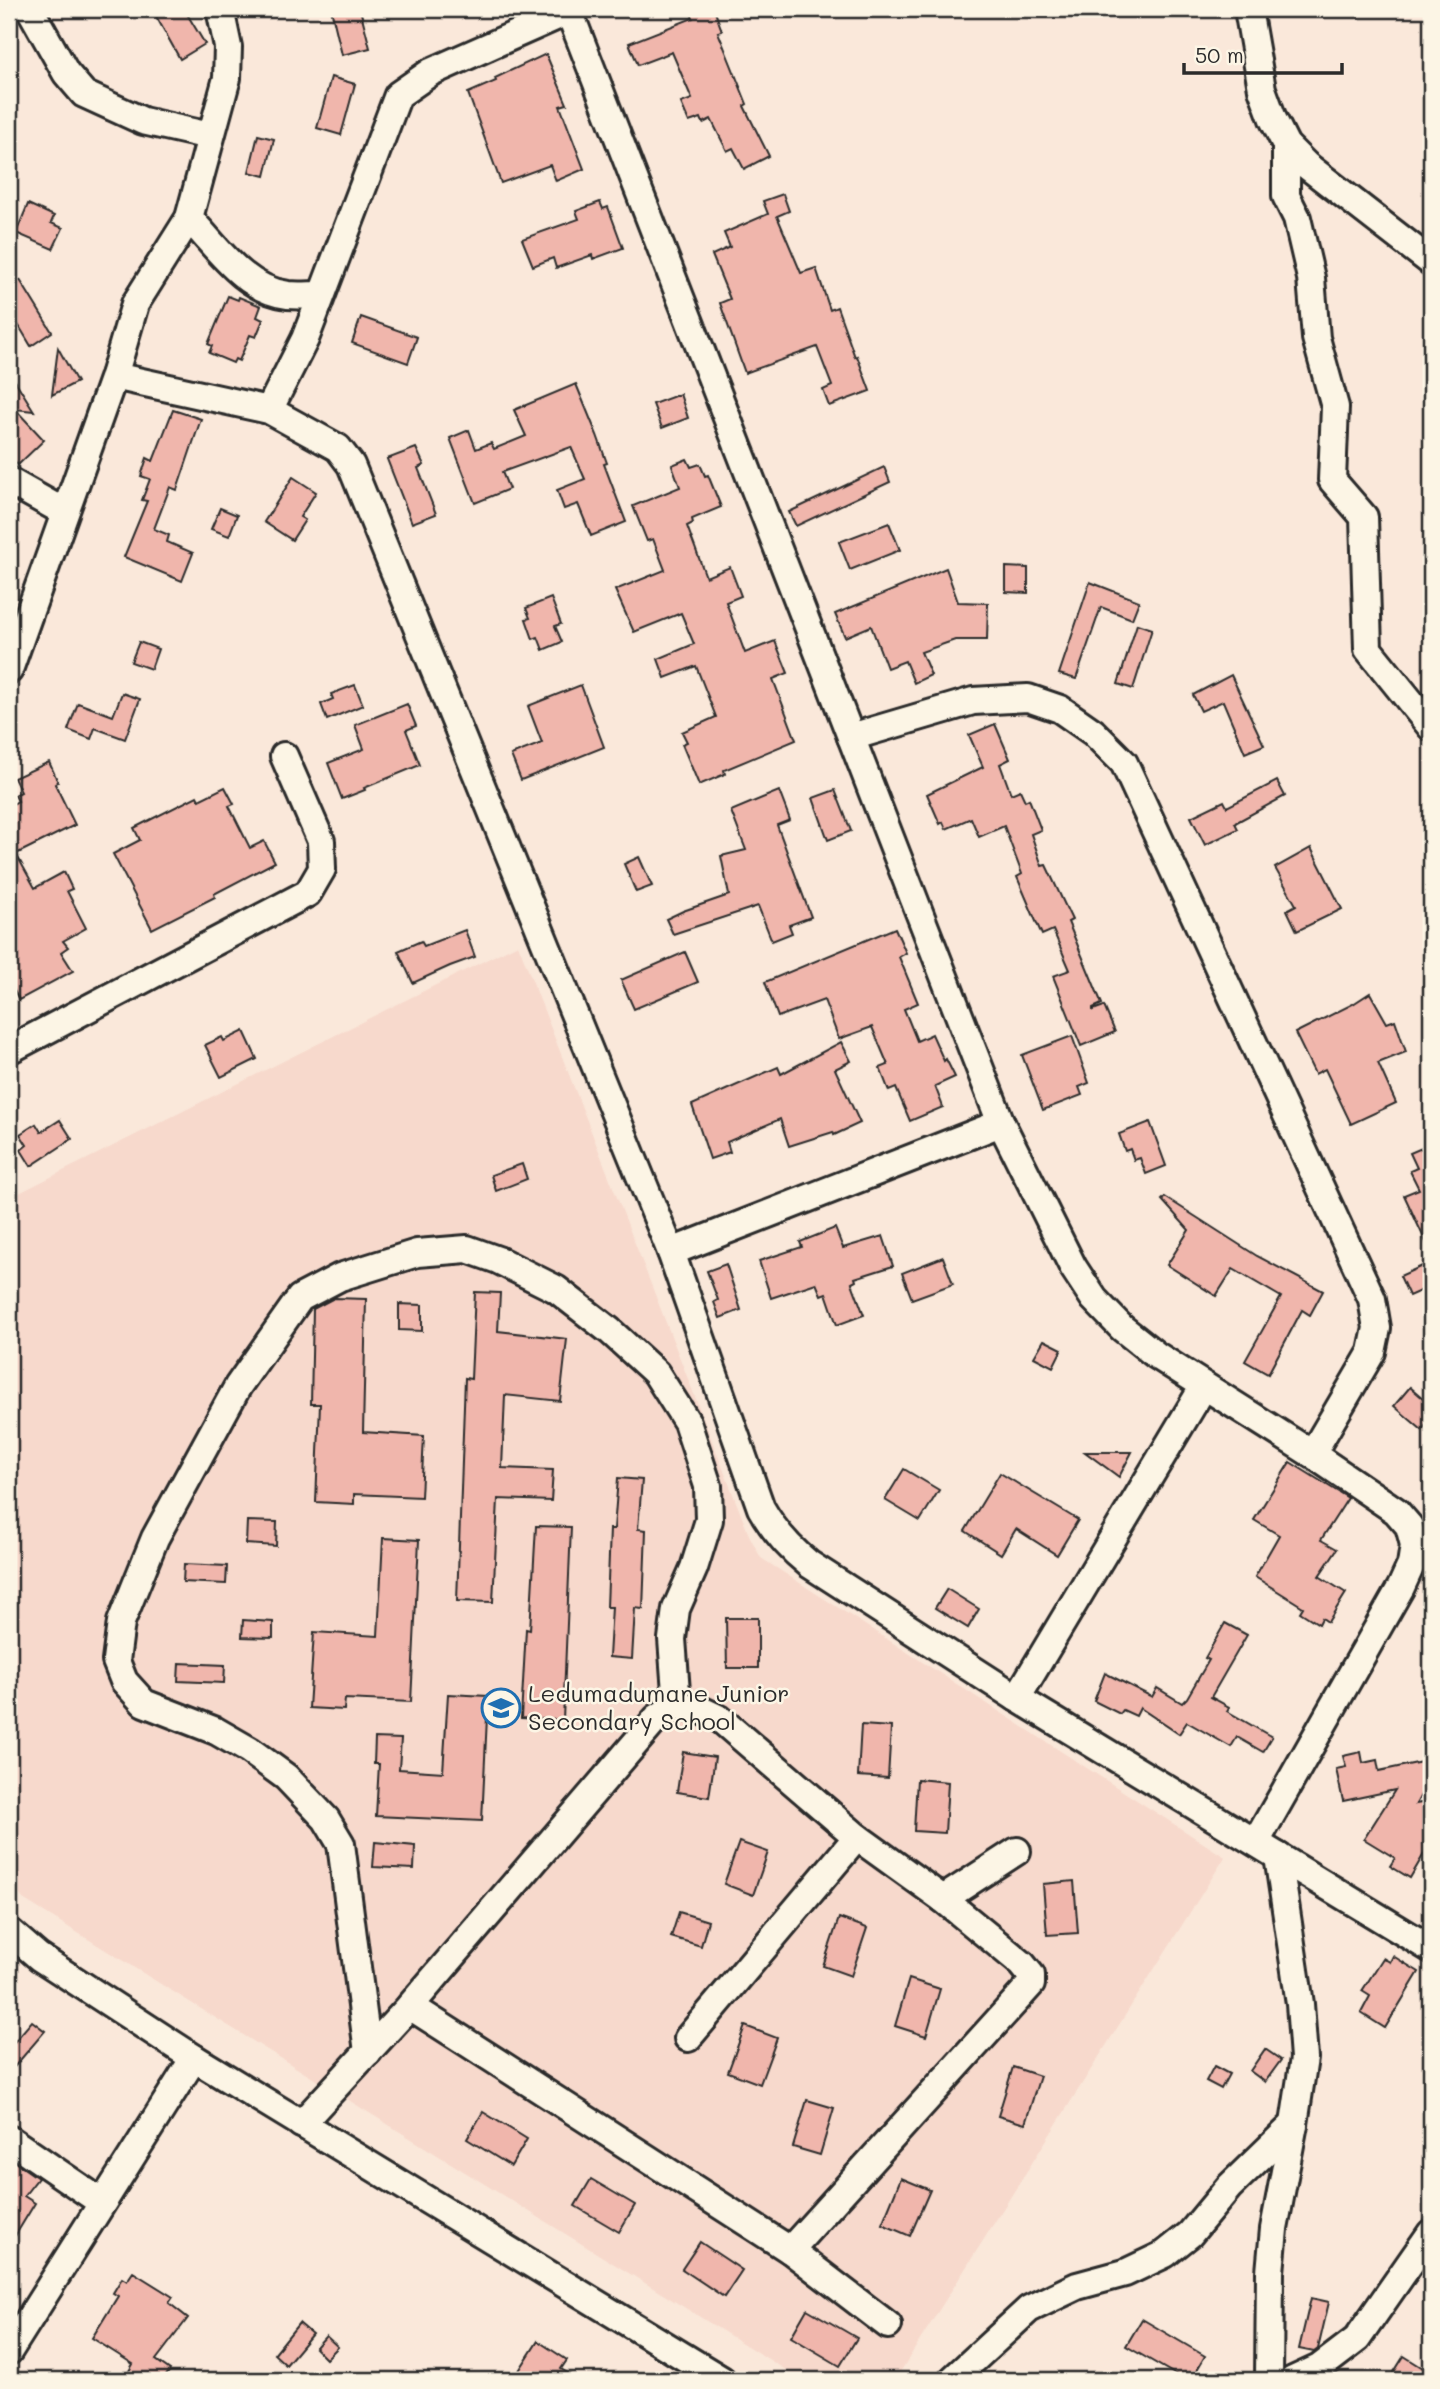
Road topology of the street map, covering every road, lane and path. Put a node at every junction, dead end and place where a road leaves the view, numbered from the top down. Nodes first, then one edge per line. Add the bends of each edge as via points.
1 (30, 9) edge
2 (220, 9) edge
3 (1248, 9) edge
4 (571, 10) edge
5 (210, 136) junction
6 (1286, 145) junction
7 (189, 218) junction
8 (1431, 262) edge
9 (321, 295) junction
10 (114, 376) junction
11 (268, 410) junction
12 (9, 481) edge
13 (64, 512) junction
14 (10, 661) edge
15 (1431, 727) edge
16 (851, 737) junction
17 (284, 756) dead end
18 (9, 1050) edge
19 (1001, 1123) junction
20 (671, 1252) junction
21 (1204, 1386) junction
22 (1312, 1454) junction
23 (1017, 1698) junction
24 (677, 1705) junction
25 (857, 1837) junction
26 (1267, 1849) junction
27 (1017, 1851) dead end
28 (943, 1899) junction
29 (9, 1931) edge
30 (1431, 1949) edge
31 (411, 2006) junction
32 (688, 2038) dead end
33 (368, 2052) junction
34 (194, 2059) junction
35 (301, 2124) junction
36 (1294, 2124) junction
37 (9, 2139) edge
38 (101, 2202) junction
39 (1431, 2233) edge
40 (790, 2250) junction
41 (888, 2325) dead end
42 (9, 2351) edge
43 (722, 2380) edge
44 (953, 2380) edge
45 (1269, 2380) edge
46 (1293, 2380) edge

1 - 5 street via 66,74 84,94 143,121
2 - 5 street via 228,47 227,78
3 - 6 street via 1262,89
4 - 9 street via 432,72 398,95
4 - 16 street
5 - 7 street
6 - 8 street
6 - 15 street via 1286,196 1300,230 1311,278 1316,338 1335,407 1332,480 1364,517 1368,649
7 - 9 street via 257,285 289,295
7 - 10 street via 135,304
9 - 11 street
10 - 11 street
10 - 13 street
11 - 20 street via 338,448 351,465
12 - 13 street
13 - 14 street
16 - 19 street
16 - 22 street via 973,701 1028,698 1060,709 1093,732 1124,763 1372,1299 1377,1328 1373,1352
17 - 18 street via 321,841 322,869 308,893
19 - 20 street
19 - 21 street via 1073,1267 1094,1298 1122,1328
20 - 23 street via 761,1508 788,1548
21 - 22 street
21 - 23 street
22 - 26 street via 1396,1511 1409,1526 1414,1545 1401,1587
23 - 26 street
24 - 25 street via 720,1719
24 - 31 street via 657,1718
24 - 33 street via 672,1639 676,1609 709,1520 708,1486 687,1423 656,1373 556,1289 467,1249 417,1253 340,1277 300,1298 238,1386 155,1538 121,1622 116,1661 124,1681 144,1703 216,1731 249,1750 286,1777 326,1819 341,1844
25 - 28 street
25 - 32 street
26 - 30 street
26 - 36 street via 1301,2017 1304,2058
27 - 28 street
28 - 40 street via 1027,1969 1031,1984
29 - 34 street via 39,1957
31 - 33 street
31 - 40 street
33 - 35 street
34 - 35 street
34 - 38 street
35 - 43 street
36 - 44 street via 1190,2234 1165,2254 1029,2309
36 - 45 street via 1274,2229
37 - 38 street
38 - 42 street
39 - 46 street via 1357,2339 1319,2368
40 - 41 street

